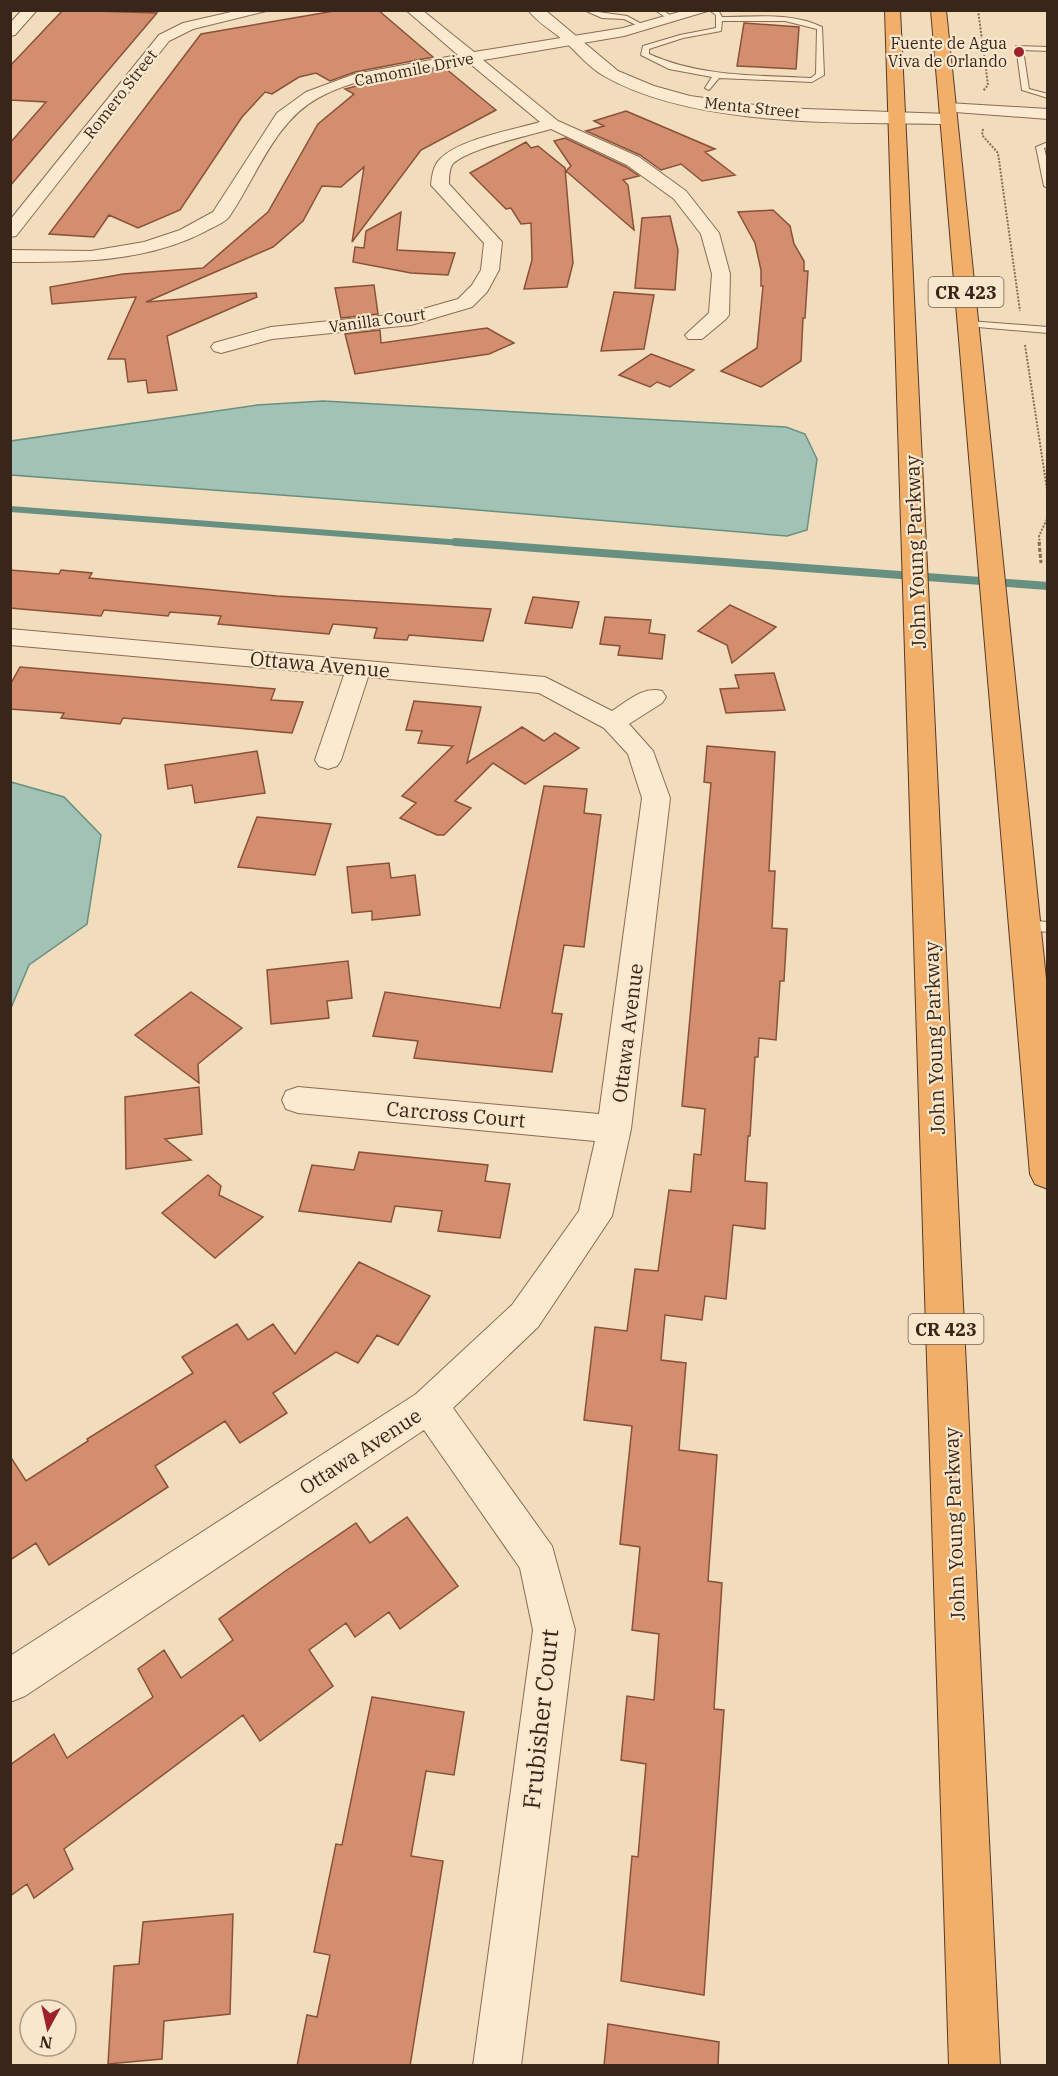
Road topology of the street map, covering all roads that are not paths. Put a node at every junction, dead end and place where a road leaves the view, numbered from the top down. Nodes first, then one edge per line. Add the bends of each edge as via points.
1 (30, 10) edge
2 (263, 10) edge
3 (413, 10) edge
4 (535, 10) edge
5 (587, 10) edge
6 (657, 10) edge
7 (704, 10) edge
8 (712, 10) edge
9 (892, 10) edge
10 (938, 10) edge
11 (218, 14) edge
12 (673, 20) junction
13 (719, 20) junction
14 (644, 27) junction
15 (10, 32) edge
16 (573, 40) junction
17 (1047, 49) edge
18 (469, 58) junction
19 (713, 82) junction
20 (1047, 96) edge
21 (897, 111) junction
22 (949, 113) junction
23 (1047, 114) edge
24 (552, 124) junction
25 (1047, 125) edge
26 (1047, 144) edge
27 (1047, 186) edge
28 (10, 232) edge
29 (10, 256) edge
30 (969, 324) junction
31 (1047, 330) edge
32 (695, 335) dead end
33 (221, 347) dead end
34 (10, 637) edge
35 (359, 667) junction
36 (653, 697) dead end
37 (613, 722) junction
38 (328, 760) dead end
39 (1036, 926) edge
40 (298, 1100) dead end
41 (614, 1129) junction
42 (1047, 1174) edge
43 (429, 1406) junction
44 (10, 1681) edge
45 (497, 2066) edge
46 (975, 2066) edge

1 - 15 street
2 - 11 street, Romero Street
3 - 18 street
4 - 16 street, Menta Street
5 - 14 lane via 602,16 625,17
6 - 12 lane
7 - 12 street, Camomile Drive
8 - 13 lane via 719,14
9 - 21 highway, John Young Parkway / CR 423
10 - 22 highway, CR 423
11 - 28 street, Romero Street via 164,38
12 - 14 street, Camomile Drive
13 - 19 lane via 719,30 646,48 645,55
13 - 19 lane via 815,25 820,28 820,75 812,80
14 - 16 street, Camomile Drive
16 - 18 street, Camomile Drive
16 - 19 street, Menta Street via 655,76
16 - 21 street, Menta Street via 590,60 612,74 684,99 772,111
17 - 20 lane via 1019,48 1026,90
18 - 24 street
18 - 29 street, Camomile Drive via 364,77 312,95 284,116 220,216 186,234 147,248 91,257
19 - 21 street, Menta Street via 783,98
21 - 22 street, Menta Street
21 - 46 highway, John Young Parkway / CR 423
22 - 23 street
22 - 25 street
22 - 30 highway, CR 423
24 - 32 street via 633,161 681,195 710,233 721,274 719,315
24 - 33 street, Vanilla Court via 459,153 445,163 440,185 493,242 490,270 465,303 411,319 271,333
26 - 27 lane via 1040,147
30 - 31 lane
30 - 39 highway, CR 423 via 993,587
34 - 35 street, Ottawa Avenue
35 - 37 street, Ottawa Avenue via 545,685
35 - 38 street
36 - 37 street
37 - 41 street, Ottawa Avenue via 640,751 656,798
39 - 42 highway, CR 423
40 - 41 street, Carcross Court
41 - 43 street, Ottawa Avenue via 596,1216 525,1316
43 - 44 street, Ottawa Avenue
43 - 45 street, Frubisher Court via 538,1560 554,1630

